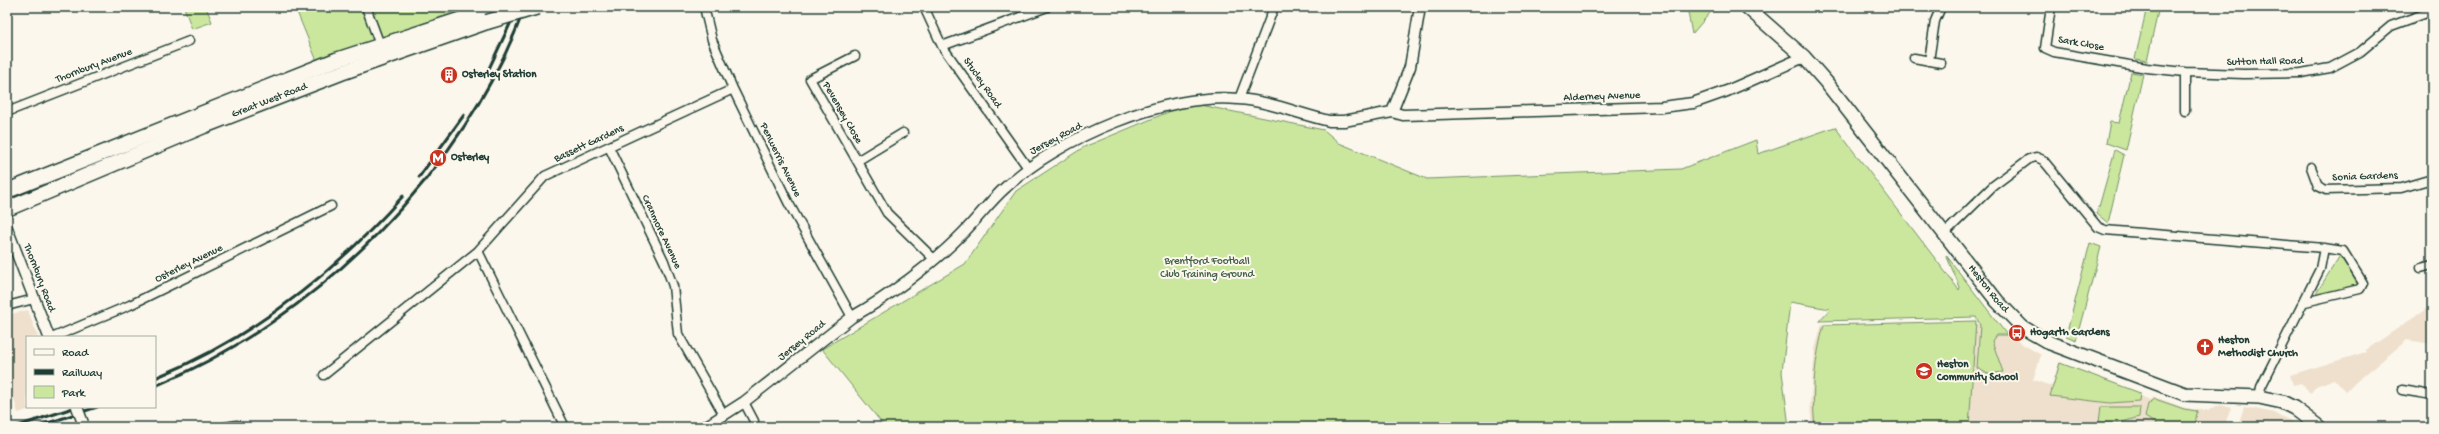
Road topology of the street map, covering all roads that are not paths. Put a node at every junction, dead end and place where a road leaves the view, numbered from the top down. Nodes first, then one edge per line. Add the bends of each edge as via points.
1 (366, 7) edge
2 (538, 7) edge
3 (704, 7) edge
4 (924, 7) edge
5 (1047, 7) edge
6 (1274, 7) edge
7 (1420, 7) edge
8 (1748, 7) edge
9 (1941, 7) edge
10 (2051, 7) edge
11 (496, 8) edge
12 (2432, 11) edge
13 (189, 41) dead end
14 (380, 45) junction
15 (942, 46) junction
16 (855, 56) dead end
17 (1804, 57) junction
18 (1914, 58) dead end
19 (1929, 61) junction
20 (1941, 63) dead end
21 (2130, 65) joint
22 (2185, 72) junction
23 (733, 89) junction
24 (1238, 98) junction
25 (2185, 111) dead end
26 (7, 112) edge
27 (1392, 112) junction
28 (903, 133) dead end
29 (609, 147) junction
30 (857, 161) junction
31 (2311, 167) dead end
32 (1028, 168) junction
33 (2432, 179) edge
34 (7, 192) edge
35 (331, 206) dead end
36 (7, 209) edge
37 (7, 228) edge
38 (1945, 234) junction
39 (2324, 248) junction
40 (478, 251) junction
41 (934, 259) junction
42 (2432, 265) edge
43 (2422, 268) dead end
44 (34, 299) junction
45 (2305, 302) junction
46 (7, 306) edge
47 (852, 317) junction
48 (49, 336) edge
49 (56, 336) edge
50 (324, 375) dead end
51 (2402, 390) dead end
52 (2432, 395) edge
53 (2259, 397) junction
54 (744, 402) junction
55 (77, 408) edge
56 (724, 415) junction
57 (83, 425) edge
58 (237, 425) dead end
59 (225, 427) edge
60 (565, 427) edge
61 (705, 427) edge
62 (753, 427) edge
63 (2319, 427) edge

1 - 14 street
2 - 36 highway, Great West Road, bridge via 341,73
3 - 23 street, Penwerris Avenue via 712,40
4 - 15 street, Stucley Road
5 - 15 street
6 - 24 street
7 - 27 street via 1410,67
8 - 17 main road, Heston Road
9 - 19 street via 1935,21
10 - 21 street, Sark Close via 2045,48
11 - 14 highway, Great West Road
12 - 22 street, Sutton Hall Road via 2391,26 2360,52 2330,68 2286,74
13 - 26 street, Thornbury Avenue
14 - 34 highway, Great West Road via 224,103
15 - 32 street, Stucley Road
16 - 30 street, Pevensey Close via 810,80
17 - 27 street, Alderney Avenue via 1693,103 1662,107 1438,114 1403,115
17 - 38 main road, Heston Road via 1848,109
18 - 19 street
19 - 20 street
21 - 22 street, Sutton Hall Road
22 - 25 street
23 - 29 street, Bassett Gardens
23 - 47 street, Penwerris Avenue via 788,202
24 - 27 street, Jersey Road via 1329,121 1344,122
24 - 32 street, Jersey Road via 1193,99 1155,107 1069,143
28 - 30 street, Pevensey Close
29 - 40 street, Bassett Gardens via 544,176
29 - 56 street, Cranmore Avenue via 674,286 678,334
30 - 41 street, Pevensey Close via 887,214
31 - 33 street, Sonia Gardens via 2318,186 2326,190 2401,188
32 - 41 street, Jersey Road via 1005,187 962,234
35 - 49 street, Osterley Avenue via 130,305
37 - 44 street, Thornbury Road
38 - 39 street via 1993,186 2029,159 2036,157 2043,160 2098,227 2105,230
38 - 53 main road, Heston Road via 2004,310 2018,324 2036,336 2185,394
39 - 45 street via 2320,269
39 - 45 street via 2343,251 2363,283 2360,289
40 - 50 street, Bassett Gardens
40 - 60 street
41 - 47 street, Jersey Road
42 - 43 street
44 - 46 street
44 - 48 street, Thornbury Road
45 - 53 street via 2261,387
47 - 54 street, Jersey Road
51 - 52 street
53 - 63 main road, Heston Road via 2282,402 2294,408
54 - 56 street, Jersey Road
54 - 62 street via 754,421
55 - 57 street, bridge
56 - 61 street, Jersey Road
58 - 59 street

